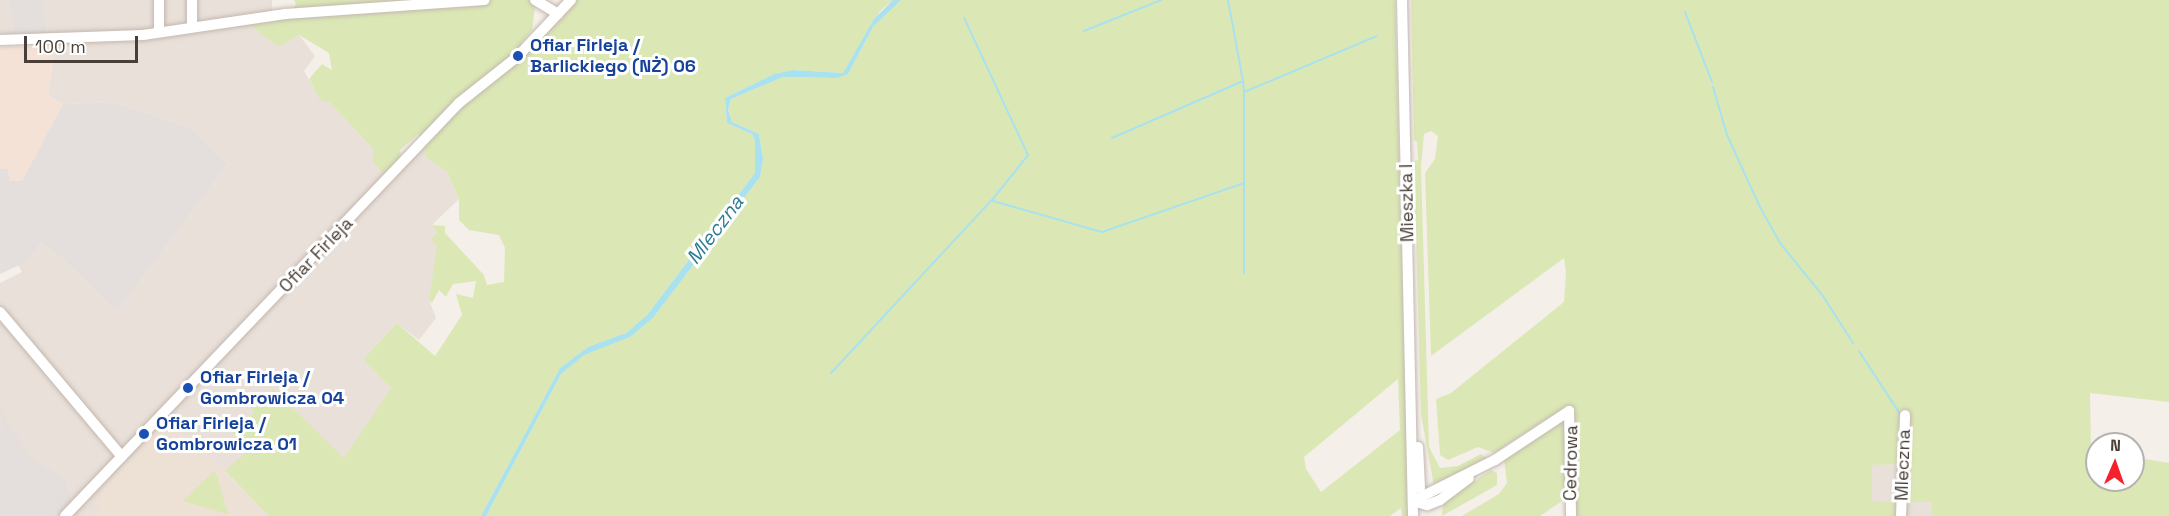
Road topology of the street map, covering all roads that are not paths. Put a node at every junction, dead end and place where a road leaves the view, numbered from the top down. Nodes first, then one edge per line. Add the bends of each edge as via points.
1 (159, 0) edge
2 (192, 0) edge
3 (485, 0) edge
4 (571, 0) edge
5 (1402, 0) edge
6 (539, 2) edge
7 (558, 14) junction
8 (548, 24) junction
9 (192, 27) junction
10 (159, 32) junction
11 (0, 40) edge
12 (0, 312) edge
13 (1412, 405) junction
14 (1905, 415) dead end
15 (122, 457) junction
16 (1478, 469) junction
17 (1421, 502) edge
18 (65, 516) edge
19 (1413, 516) edge
20 (1571, 516) edge
21 (1901, 516) edge

1 - 10 street
2 - 9 street
3 - 9 street via 285,14
4 - 7 street, Ofiar Firleja
5 - 13 street, Mieszka I
6 - 7 street
6 - 8 street
7 - 8 street, Ofiar Firleja
8 - 15 street, Ofiar Firleja via 518,56 459,103
9 - 10 street
10 - 11 street
12 - 15 street
13 - 17 street, Mieszka I
13 - 17 street, Mieszka I
14 - 21 street, Mleczna
15 - 18 street, Ofiar Firleja
16 - 17 street, Cedrowa
16 - 17 street, Cedrowa via 1440,500
16 - 20 street, Cedrowa via 1569,411
17 - 19 street, Mieszka I

